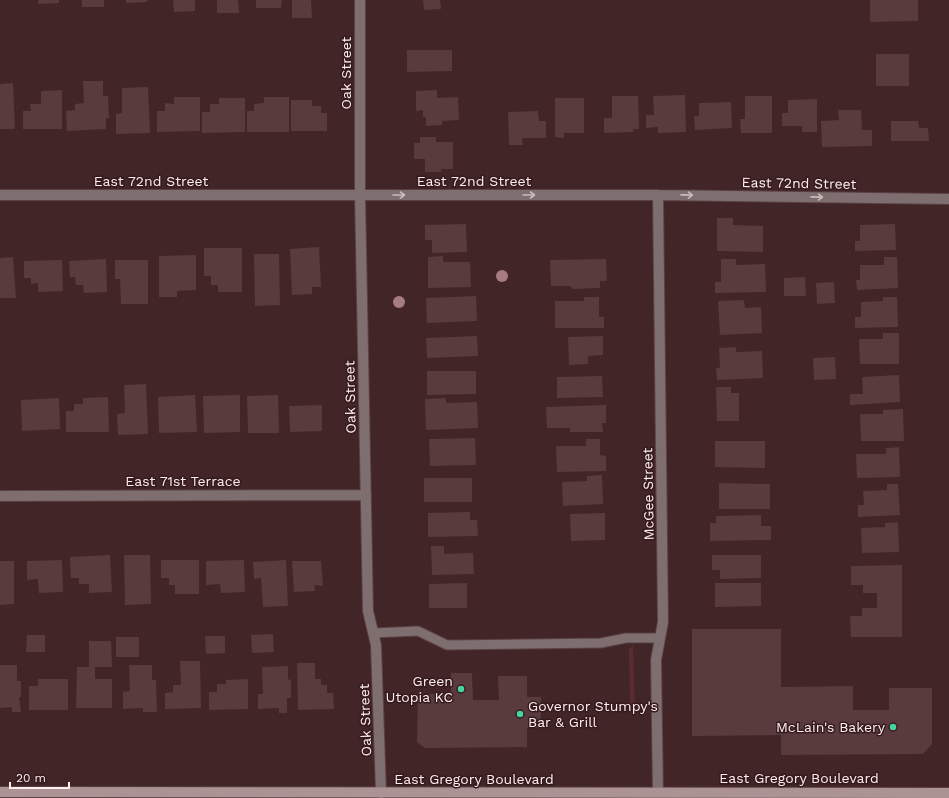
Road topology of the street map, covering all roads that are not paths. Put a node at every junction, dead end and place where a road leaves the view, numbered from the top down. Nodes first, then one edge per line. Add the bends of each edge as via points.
1 (360, 0) edge
2 (658, 194) junction
3 (0, 195) edge
4 (360, 195) junction
5 (949, 199) edge
6 (366, 495) junction
7 (0, 496) edge
8 (373, 633) junction
9 (660, 638) junction
10 (0, 792) edge
11 (658, 792) junction
12 (381, 793) junction
13 (949, 793) edge
14 (367, 796) edge
15 (413, 796) edge

1 - 4 street, Oak Street
4 -> 2 street, East 72nd Street
2 -> 5 street, East 72nd Street
2 - 9 street, McGee Street via 663,622
3 - 4 street, East 72nd Street
4 - 6 street, Oak Street
6 - 7 street, East 71st Terrace
6 - 8 street, Oak Street via 368,611
8 - 9 lane via 418,631 447,645 601,643 626,638
8 - 12 street, Oak Street via 376,645
9 - 11 street, McGee Street via 656,660
10 - 14 main road, East Gregory Boulevard
11 - 13 main road, East Gregory Boulevard
11 - 15 main road, East Gregory Boulevard
12 - 14 main road, East Gregory Boulevard
12 - 15 main road, East Gregory Boulevard

